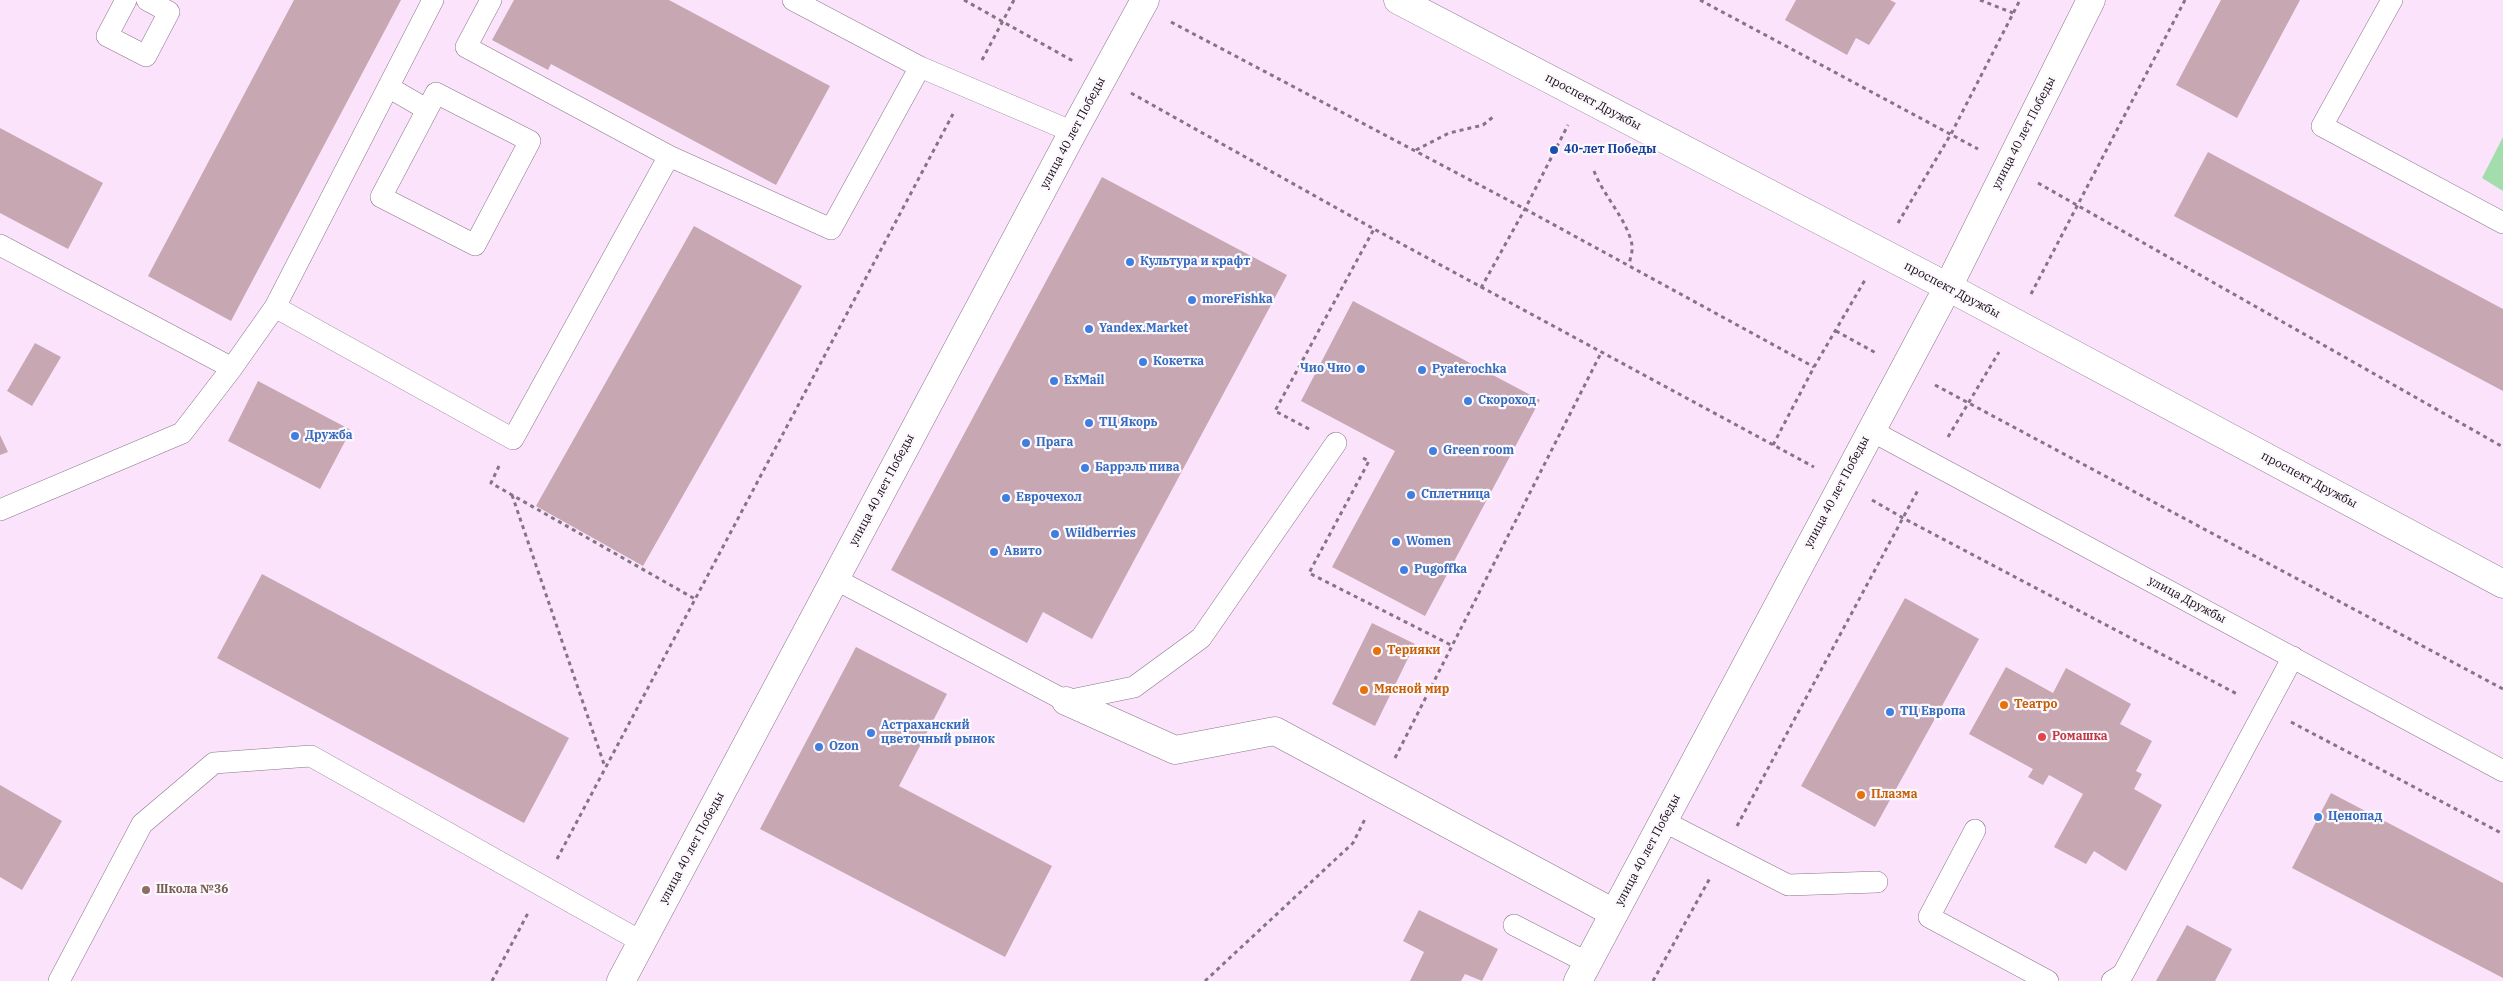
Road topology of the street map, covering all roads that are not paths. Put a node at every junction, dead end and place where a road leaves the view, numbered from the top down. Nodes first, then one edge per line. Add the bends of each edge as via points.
1 (126, 0) edge
2 (147, 0) edge
3 (433, 0) edge
4 (491, 0) edge
5 (793, 0) edge
6 (1398, 0) edge
7 (2091, 0) edge
8 (2392, 0) edge
9 (1144, 3) edge
10 (920, 68) junction
11 (390, 88) junction
12 (426, 109) junction
13 (1072, 132) junction
14 (670, 156) junction
15 (2503, 223) edge
16 (0, 245) edge
17 (1948, 287) junction
18 (274, 307) junction
19 (232, 368) junction
20 (1870, 430) junction
21 (1336, 443) dead end
22 (0, 510) edge
23 (835, 579) junction
24 (2503, 584) edge
25 (2293, 657) junction
26 (1066, 701) junction
27 (2503, 771) edge
28 (1663, 821) junction
29 (1976, 830) dead end
30 (1877, 882) dead end
31 (1614, 913) junction
32 (1514, 925) dead end
33 (642, 942) junction
34 (1583, 972) edge
35 (59, 981) edge
36 (621, 981) edge
37 (2048, 981) edge
38 (2112, 981) edge

1 - 2 lane via 107,36 146,56 169,12
3 - 11 lane
4 - 14 lane via 466,47
5 - 10 lane
6 - 17 street, проспект Дружбы
7 - 17 street, улица 40 лет Победы
8 - 15 lane via 2322,126
9 - 13 street, улица 40 лет Победы
10 - 13 lane
10 - 14 lane via 831,229
11 - 12 lane
11 - 18 lane
12 - 12 lane via 436,93 530,141 475,245 381,197
13 - 23 street, улица 40 лет Победы
14 - 18 lane via 512,439
16 - 19 lane
17 - 20 street, улица 40 лет Победы
17 - 24 street, проспект Дружбы
18 - 19 lane
19 - 22 lane via 182,433
20 - 25 lane, улица Дружбы
20 - 28 street, улица 40 лет Победы
21 - 26 lane via 1201,638 1134,687
23 - 26 lane
23 - 33 street, улица 40 лет Победы
25 - 27 lane, улица Дружбы
25 - 38 lane via 2123,974
26 - 31 street via 1175,750 1275,731
28 - 30 lane via 1788,885
28 - 31 street, улица 40 лет Победы
29 - 37 lane via 1929,917
31 - 34 street, улица 40 лет Победы
32 - 34 lane
33 - 35 lane via 311,756 214,763 142,824
33 - 36 street, улица 40 лет Победы

